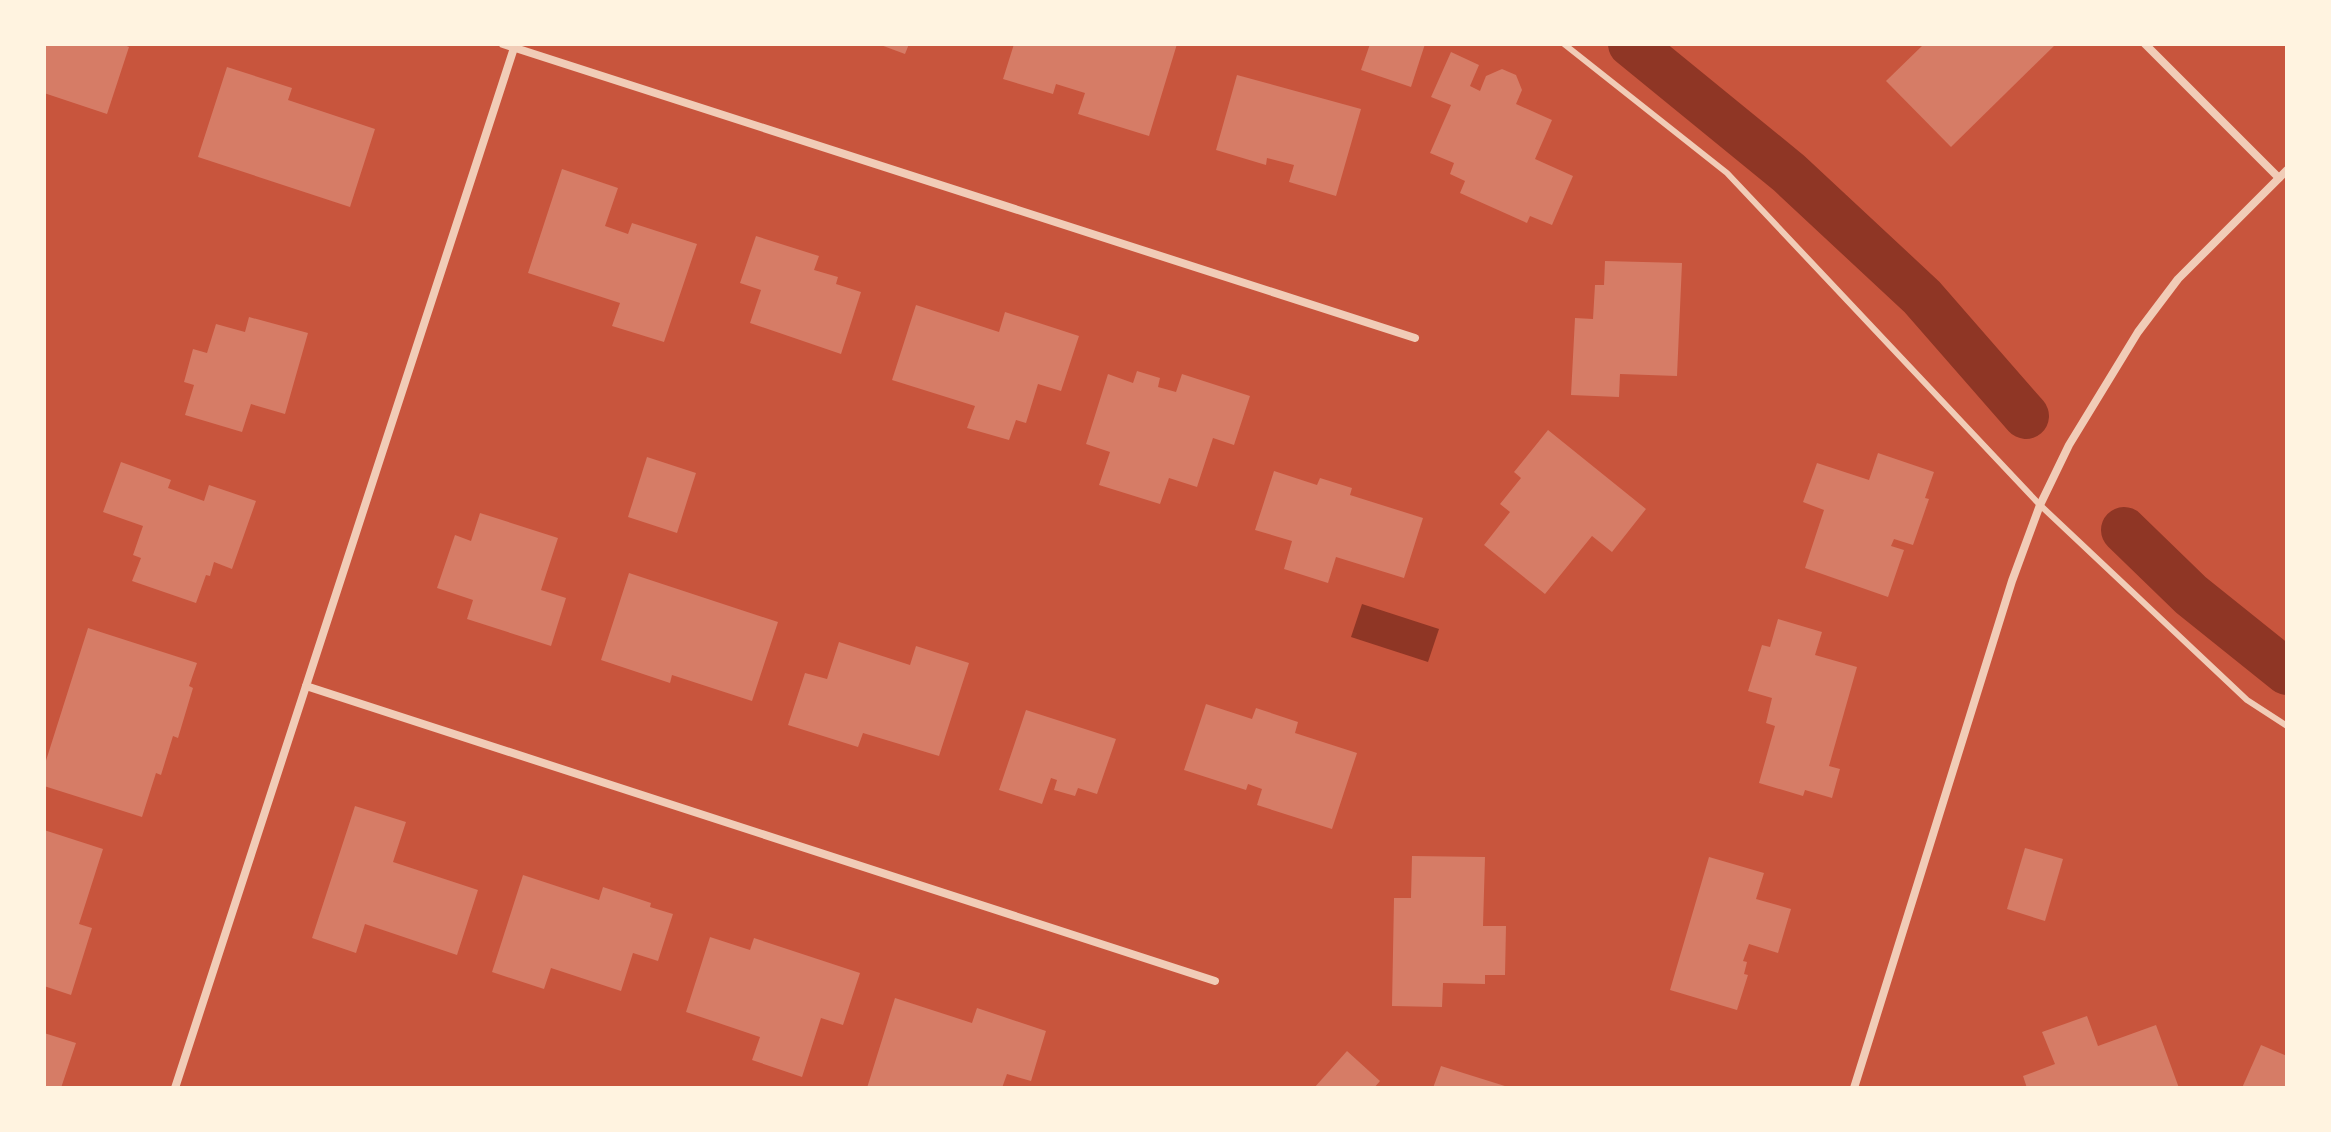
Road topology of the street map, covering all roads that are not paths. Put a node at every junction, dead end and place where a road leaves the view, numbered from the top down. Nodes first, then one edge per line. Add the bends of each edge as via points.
1 (503, 44) edge
2 (538, 44) edge
3 (1564, 44) edge
4 (2145, 44) edge
5 (514, 48) junction
6 (534, 54) junction
7 (2287, 170) edge
8 (2279, 178) junction
9 (1415, 338) dead end
10 (2040, 505) junction
11 (306, 686) junction
12 (2287, 726) edge
13 (1215, 981) dead end
14 (175, 1088) edge
15 (1854, 1088) edge

1 - 5 street
2 - 6 lane
3 - 10 lane via 1727,173
4 - 8 street
5 - 6 street
5 - 11 street
6 - 9 street
7 - 8 street
8 - 10 street via 2178,279 2138,332 2069,445
10 - 12 lane via 2247,700
10 - 15 street
11 - 13 street
11 - 14 street

